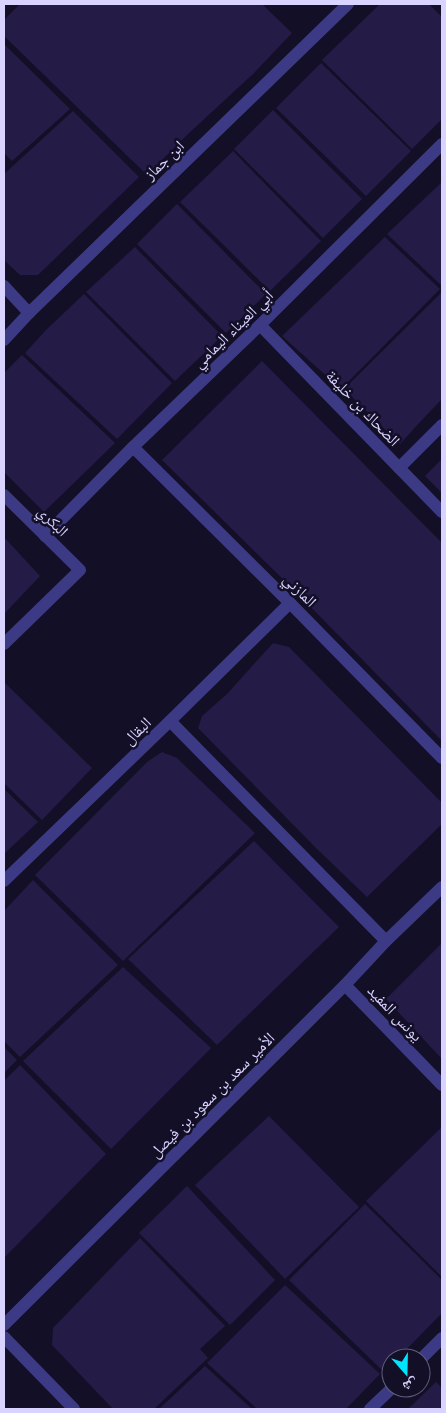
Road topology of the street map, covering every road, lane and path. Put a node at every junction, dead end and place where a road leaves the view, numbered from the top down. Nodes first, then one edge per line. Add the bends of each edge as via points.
1 (348, 4) edge
2 (442, 144) edge
3 (4, 286) edge
4 (29, 313) junction
5 (260, 325) junction
6 (4, 340) edge
7 (442, 425) edge
8 (133, 448) junction
9 (399, 468) junction
10 (4, 495) edge
11 (442, 512) edge
12 (45, 536) junction
13 (290, 603) junction
14 (4, 644) edge
15 (170, 721) junction
16 (442, 758) edge
17 (4, 881) edge
18 (442, 886) edge
19 (386, 941) junction
20 (345, 985) junction
21 (442, 1085) edge
22 (4, 1325) edge
23 (4, 1337) edge
24 (442, 1338) edge
25 (431, 1349) edge
26 (382, 1398) edge
27 (74, 1409) edge
28 (370, 1409) edge

1 - 4 street, ابن جماز
2 - 5 street, أبي العيناء اليمامي
3 - 4 street
4 - 6 street, ابن جماز
5 - 8 street, أبي العيناء اليمامي
5 - 9 street, الضحاك بن خليفة
7 - 9 street
8 - 12 street, أبي العيناء اليمامي
8 - 13 street, المازني
9 - 11 street, الضحاك بن خليفة
10 - 12 street, البكري
12 - 14 street, البكري via 80,570
13 - 15 street, البقال
13 - 16 street, المازني
15 - 17 street, البقال
15 - 19 street
18 - 19 street, الأمير سعد بن سعود بن فيصل
19 - 20 street, الأمير سعد بن سعود بن فيصل
20 - 21 street, يونس المفيد
20 - 22 street, الأمير سعد بن سعود بن فيصل
23 - 27 street
24 - 25 street
26 - 28 street

